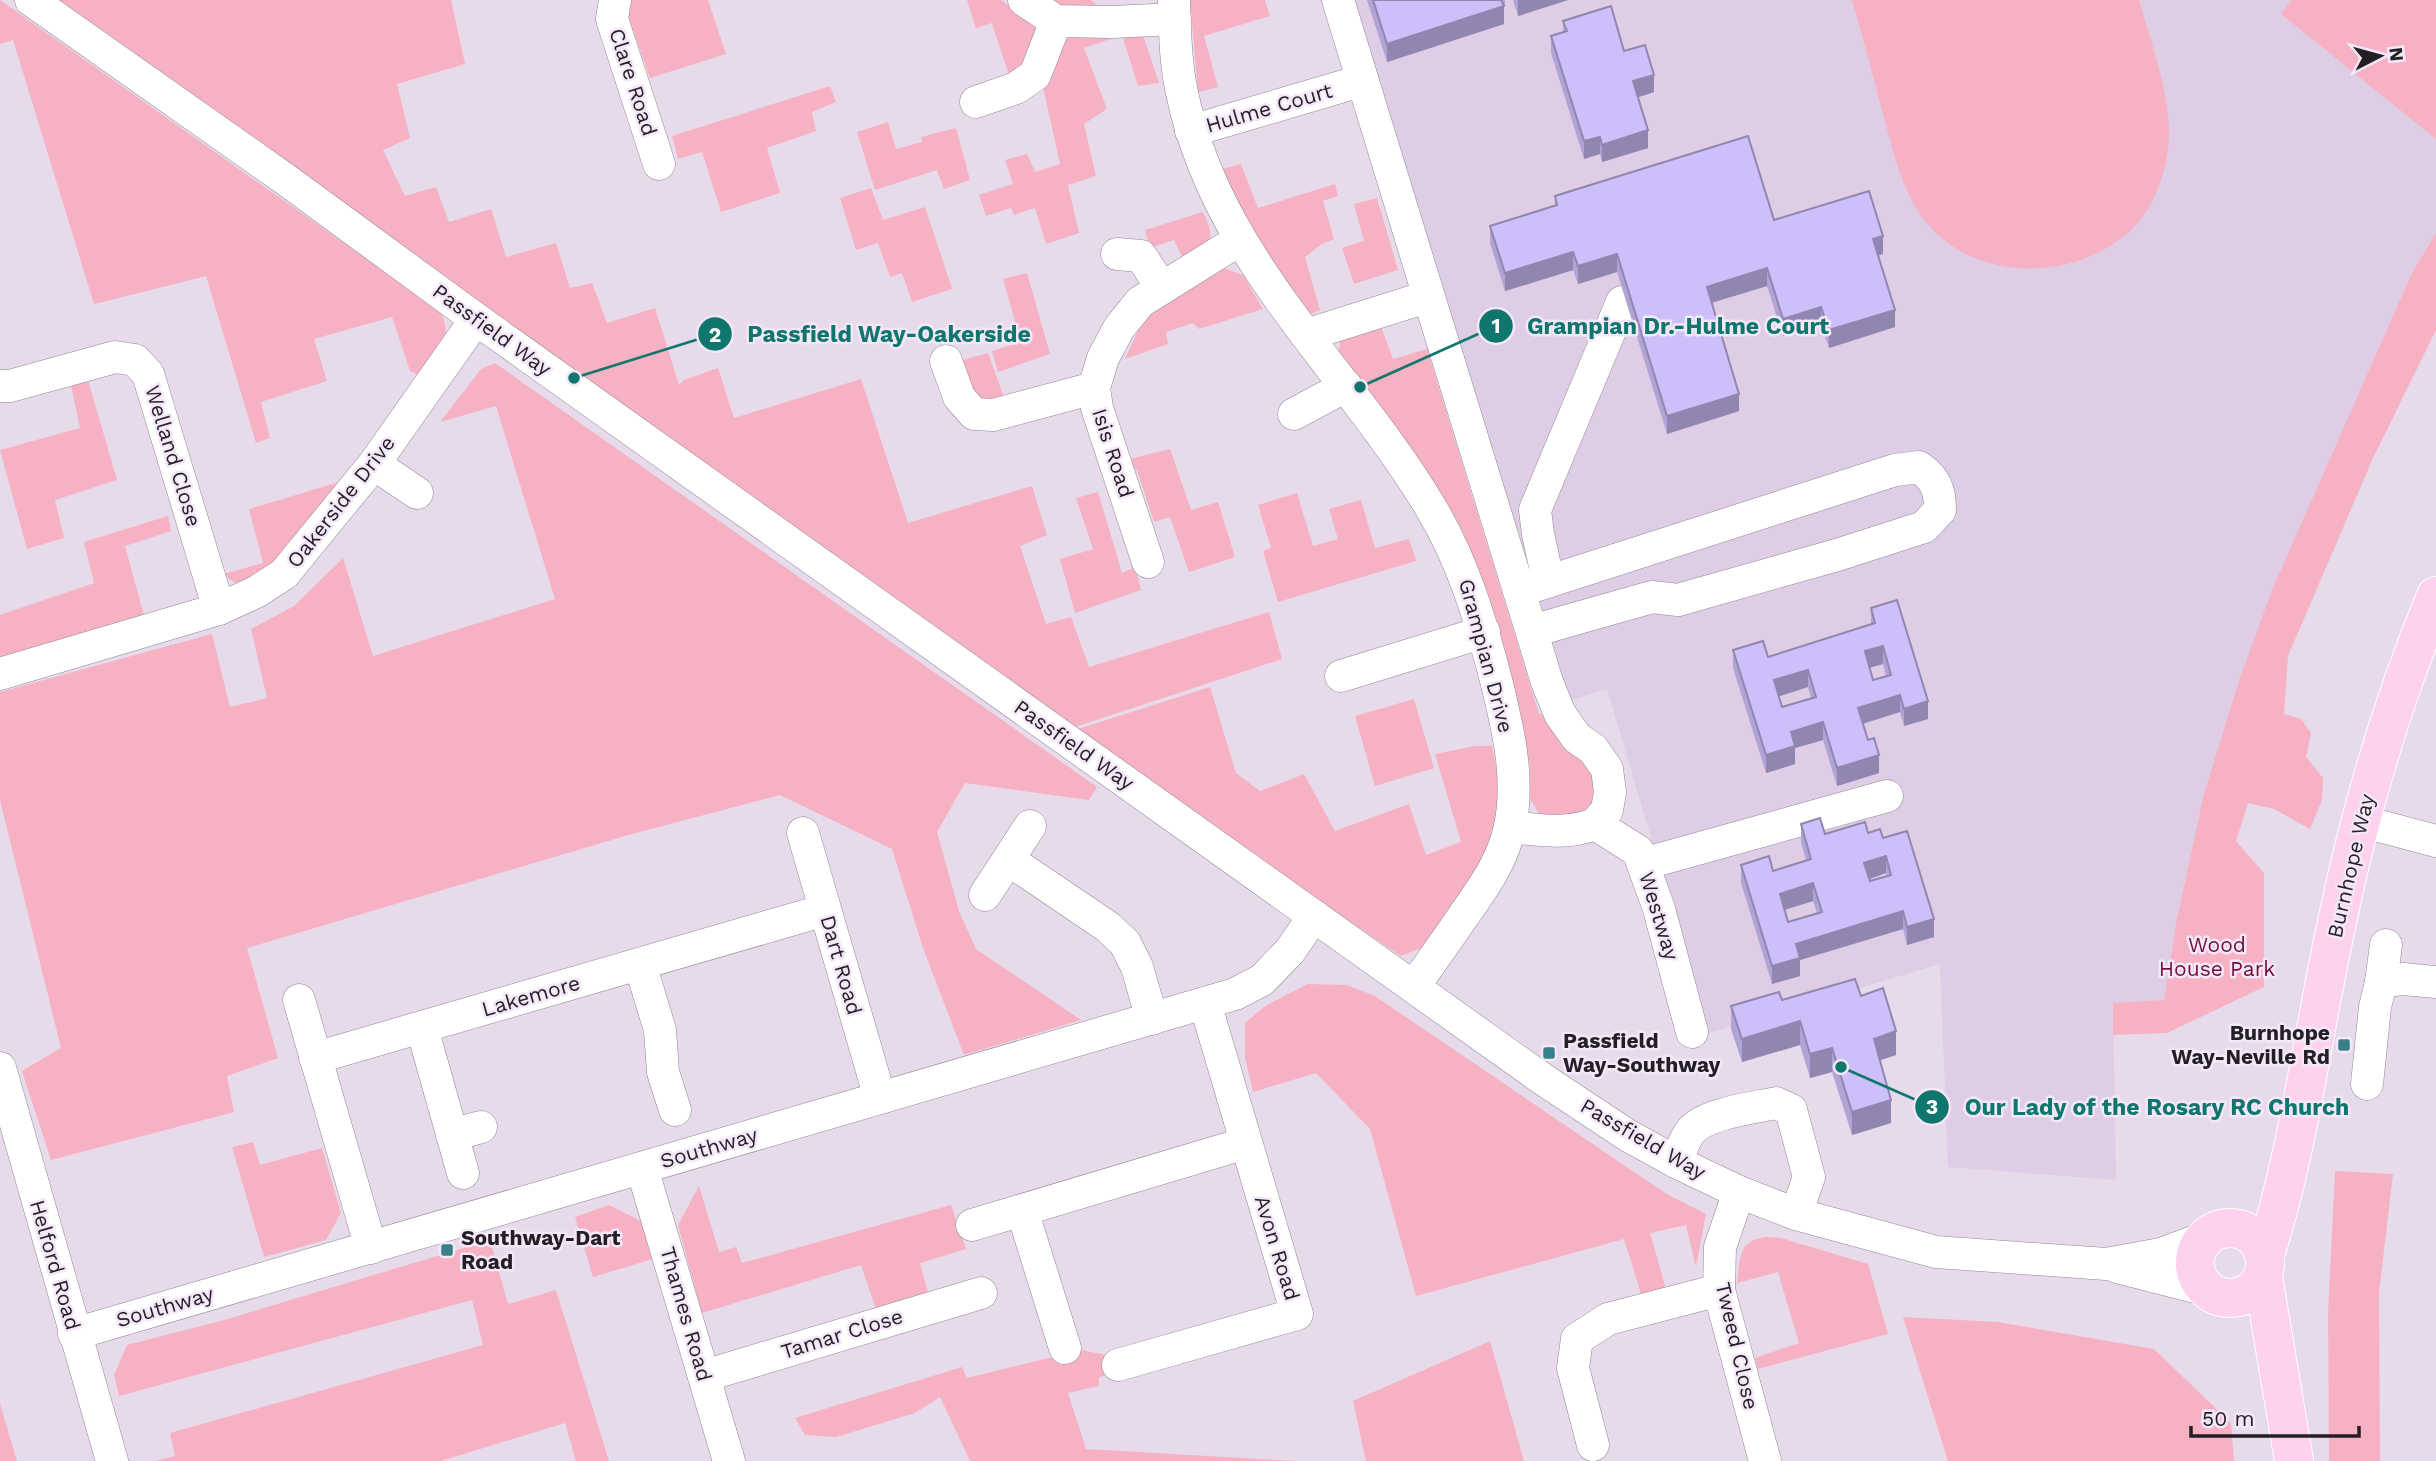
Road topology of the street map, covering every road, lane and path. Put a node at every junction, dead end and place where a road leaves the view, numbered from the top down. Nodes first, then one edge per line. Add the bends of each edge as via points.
1 (31, 0) edge
2 (615, 0) edge
3 (1024, 0) edge
4 (1338, 0) edge
5 (1175, 10) edge
6 (1056, 21) junction
7 (1348, 85) dead end
8 (976, 102) dead end
9 (1191, 131) junction
10 (659, 164) dead end
11 (1239, 240) junction
12 (1117, 254) dead end
13 (1162, 288) junction
14 (1414, 301) dead end
15 (1622, 303) dead end
16 (476, 319) junction
17 (1306, 335) junction
18 (946, 361) dead end
19 (0, 386) edge
20 (1346, 387) junction
21 (1094, 388) junction
22 (1294, 414) dead end
23 (374, 464) junction
24 (418, 493) dead end
25 (1148, 562) dead end
26 (1534, 585) junction
27 (2436, 596) edge
28 (219, 609) junction
29 (1532, 631) junction
30 (1484, 632) junction
31 (0, 674) edge
32 (1341, 676) dead end
33 (1887, 796) dead end
34 (2361, 821) junction
35 (1595, 824) junction
36 (1030, 826) dead end
37 (1510, 827) junction
38 (803, 833) dead end
39 (2436, 841) edge
40 (1009, 860) junction
41 (1643, 864) junction
42 (985, 895) dead end
43 (825, 910) junction
44 (1314, 916) junction
45 (2386, 945) dead end
46 (640, 964) junction
47 (2381, 982) junction
48 (2436, 982) edge
49 (1413, 986) junction
50 (299, 1000) dead end
51 (1205, 1003) junction
52 (1152, 1019) junction
53 (422, 1028) junction
54 (1692, 1032) dead end
55 (315, 1058) junction
56 (0, 1068) edge
57 (2367, 1084) dead end
58 (880, 1098) junction
59 (675, 1110) dead end
60 (1246, 1143) junction
61 (2294, 1144) junction
62 (1676, 1161) junction
63 (642, 1168) junction
64 (463, 1173) dead end
65 (1740, 1192) junction
66 (1022, 1210) junction
67 (1796, 1214) junction
68 (972, 1225) dead end
69 (2216, 1233) junction
70 (371, 1248) junction
71 (2106, 1265) junction
72 (2264, 1266) junction
73 (1719, 1290) junction
74 (981, 1293) dead end
75 (2212, 1293) junction
76 (74, 1334) junction
77 (1065, 1348) dead end
78 (1118, 1365) dead end
79 (704, 1376) junction
80 (2280, 1381) junction
81 (1593, 1446) dead end
82 (112, 1461) edge
83 (729, 1461) edge
84 (1765, 1461) edge
85 (2294, 1461) edge

1 - 16 street, Passfield Way
2 - 10 street, Clare Road via 612,19 617,64
3 - 6 street
4 - 26 street
5 - 6 street via 1112,22
5 - 9 street, Grampian Drive via 1180,86
6 - 8 street via 1035,75 1016,88
7 - 9 street, Hulme Court
9 - 11 street, Grampian Drive
11 - 13 street, Isis Road
11 - 17 street, Grampian Drive
12 - 13 street via 1141,256
13 - 21 street, Isis Road via 1140,302 1119,328
14 - 17 street
15 - 26 street via 1535,510
16 - 23 street, Oakerside Drive
16 - 44 street, Passfield Way
17 - 20 street, Grampian Drive
18 - 21 street via 959,397 974,414 993,415
19 - 28 street, Welland Close via 115,357 135,360 148,374
20 - 22 street
20 - 30 street, Grampian Drive via 1431,509 1463,569
21 - 25 street, Isis Road
23 - 24 street
23 - 28 street, Oakerside Drive via 284,574
26 - 29 street
26 - 29 street via 1895,470 1919,467 1932,477 1940,494 1940,510 1924,527 1678,600 1652,597
27 - 34 main road, Burnhope Way
28 - 31 street, Oakerside Drive
29 - 35 street via 1560,714 1607,769 1607,810
30 - 32 street
30 - 37 street, Grampian Drive via 1513,765
33 - 41 street
34 - 39 street
34 - 61 main road, Burnhope Way via 2335,929
35 - 37 street via 1558,832
35 - 41 street, Westway via 1638,851
36 - 40 street
37 - 49 street, Grampian Drive via 1497,867
38 - 43 street, Dart Road
40 - 42 street
40 - 52 street via 1125,943
41 - 54 street, Westway
43 - 46 street, Lakemore
43 - 58 street, Dart Road
44 - 49 street, Passfield Way
44 - 51 street, Southway via 1262,980
45 - 47 street
46 - 53 street, Lakemore
46 - 59 street via 660,1030 663,1072
47 - 48 street
47 - 57 street
49 - 62 street, Passfield Way via 1544,1080
50 - 55 street
51 - 52 street, Southway
51 - 60 street, Avon Road
52 - 58 street, Southway
53 - 55 street, Lakemore
53 - 64 street via 466,1131
55 - 70 street
56 - 76 street, Helford Road
58 - 63 street, Southway
60 - 66 street
60 - 78 street, Avon Road via 1297,1314
61 - 69 main road, Burnhope Way via 2280,1174
61 - 72 main road, Burnhope Way
62 - 65 street, Passfield Way
62 - 67 street via 1698,1125 1776,1102 1790,1111 1809,1177
63 - 70 street, Southway
63 - 79 street, Thames Road
65 - 67 street, Passfield Way
65 - 73 street, Tweed Close via 1720,1247
66 - 68 street
66 - 77 street
67 - 71 street, Passfield Way via 1936,1252
69 - 71 street, Passfield Way via 2161,1254
69 - 72 main road via 2247,1231 2258,1241
69 - 75 main road via 2198,1248 2195,1259 2200,1281
70 - 76 street, Southway
71 - 75 street
72 - 75 main road via 2257,1286 2249,1293 2228,1298
72 - 80 main road, Burnhope Way
73 - 81 street via 1608,1319 1577,1339 1573,1368
73 - 84 street, Tweed Close
74 - 79 street, Tamar Close
75 - 80 main road, Burnhope Way via 2246,1330
76 - 82 street, Helford Road
79 - 83 street, Thames Road
80 - 85 main road, Burnhope Way

